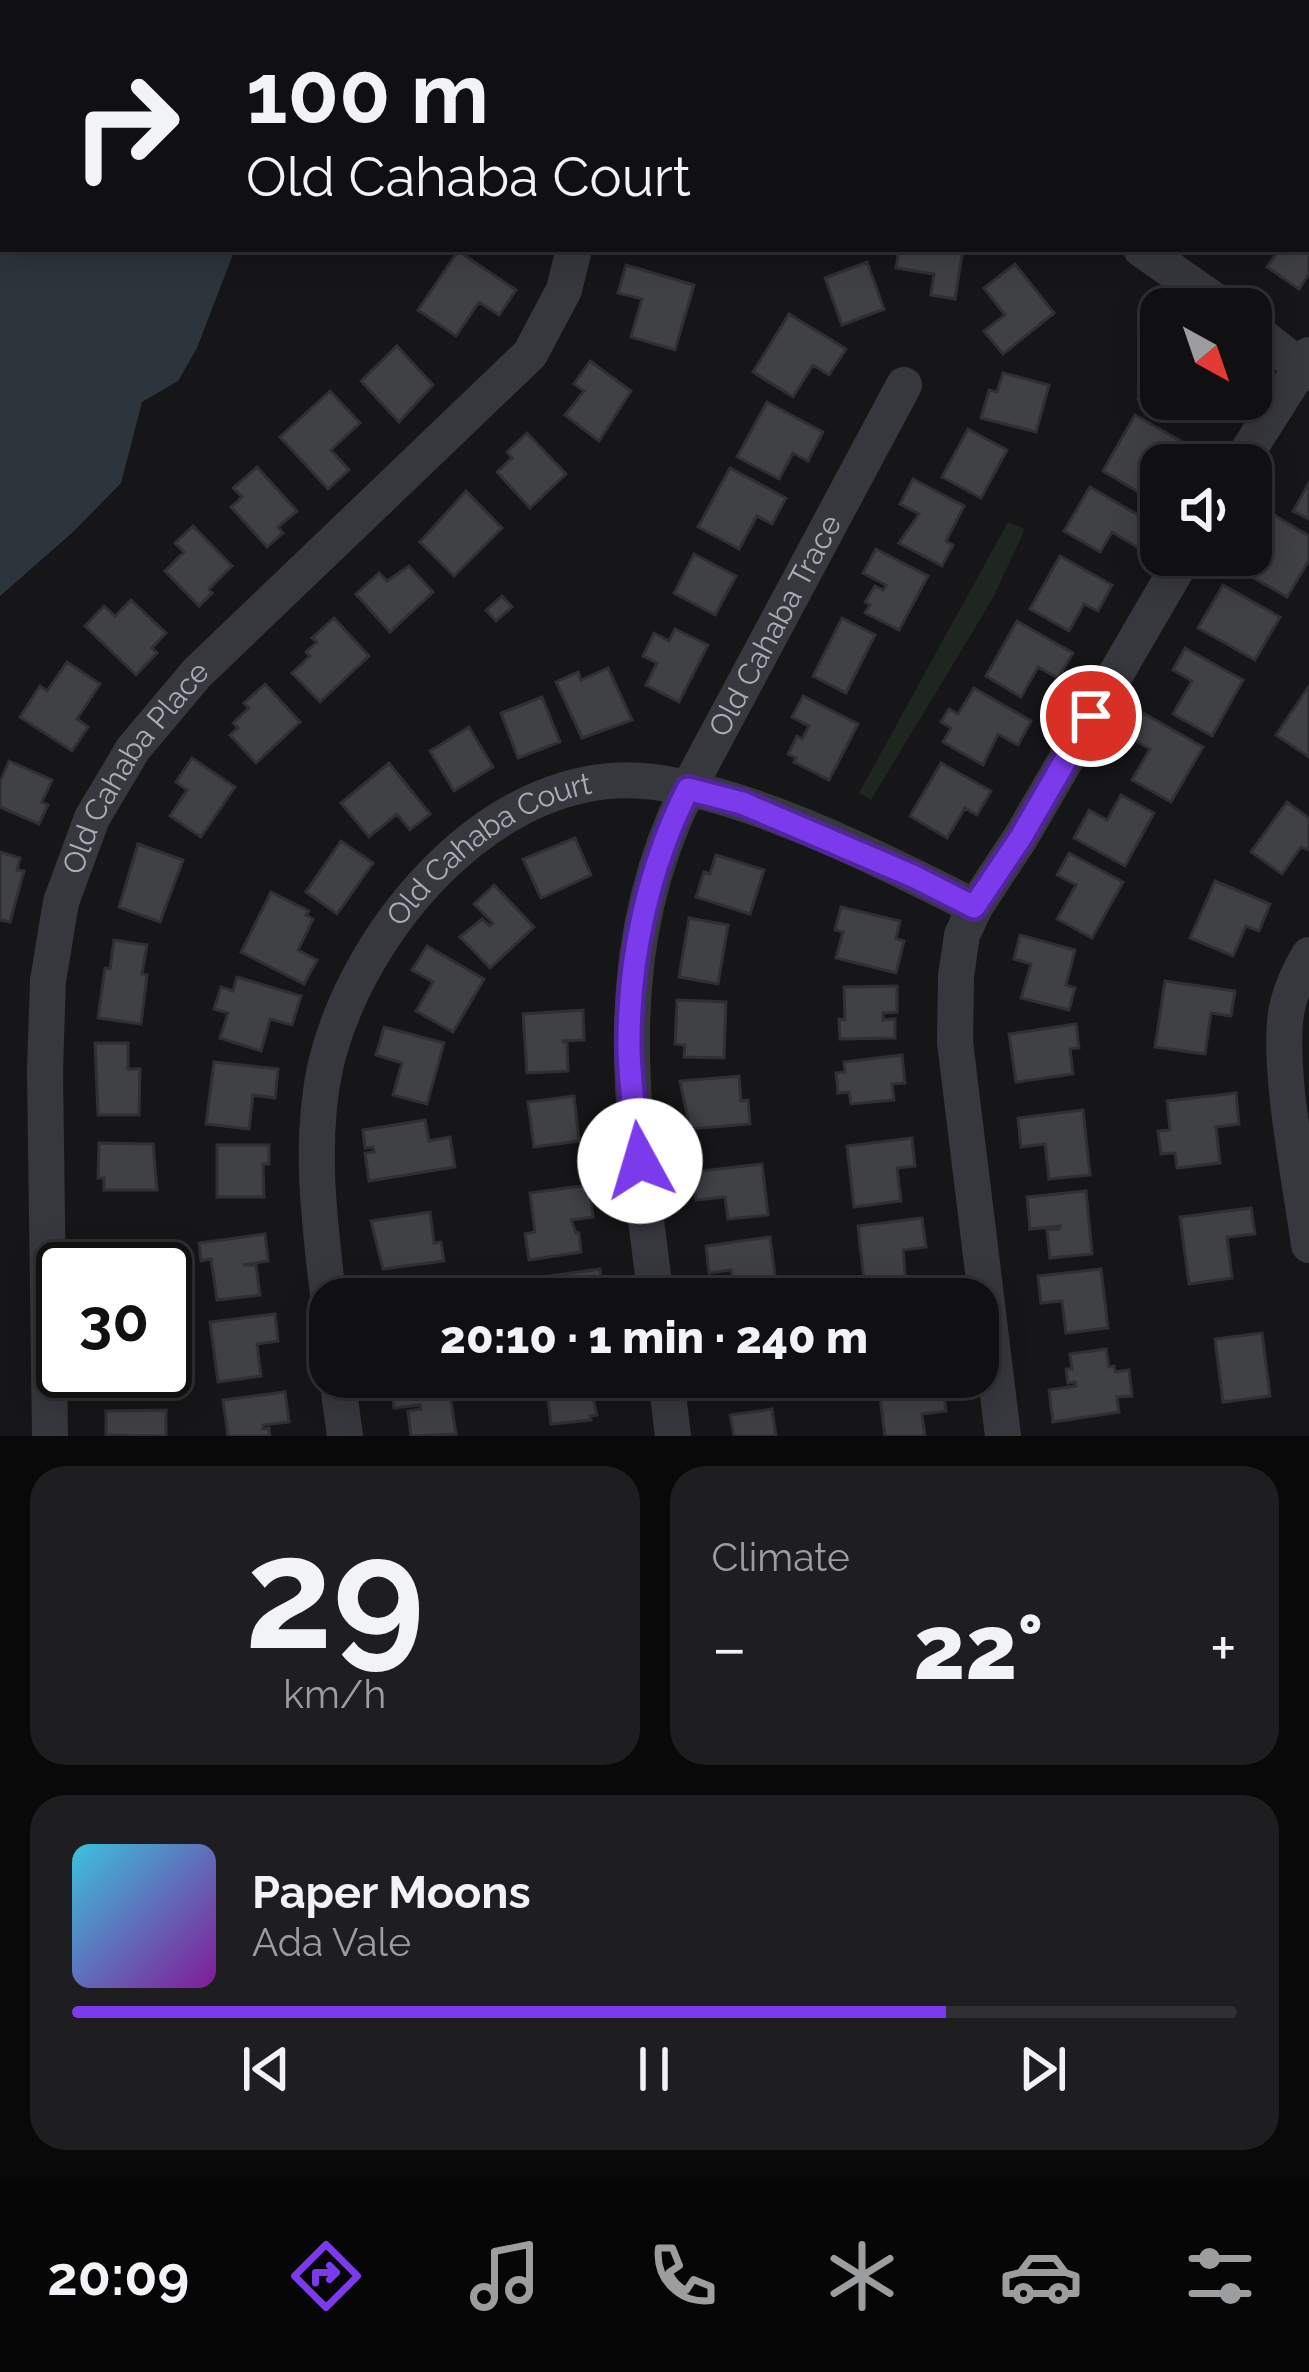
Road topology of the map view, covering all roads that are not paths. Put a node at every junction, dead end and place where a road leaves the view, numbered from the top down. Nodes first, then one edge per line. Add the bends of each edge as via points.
1 (573, 252) edge
2 (1145, 252) edge
3 (1197, 288) edge
4 (1272, 342) edge
5 (1306, 365) edge
6 (904, 385) dead end
7 (1253, 444) edge
8 (1173, 576) edge
9 (688, 789) junction
10 (974, 907) junction
11 (1309, 955) edge
12 (1309, 1245) edge
13 (327, 1278) edge
14 (654, 1278) edge
15 (340, 1398) edge
16 (668, 1398) edge
17 (50, 1436) edge
18 (345, 1436) edge
19 (673, 1436) edge
20 (1003, 1436) edge

1 - 17 street, Old Cahaba Place via 530,354 197,674 134,749 92,818 61,902 48,981
2 - 3 street
4 - 5 street
5 - 7 street
6 - 9 street, Old Cahaba Trace
8 - 10 street
9 - 10 street, Old Cahaba Court via 742,803
9 - 13 street, Old Cahaba Court via 607,782 516,812 430,874 384,934 337,1022 324,1071 317,1173
9 - 14 street, Old Cahaba Trace via 654,874 633,982 629,1051
10 - 20 street via 956,976 955,1042
11 - 12 street via 1287,1008 1286,1035
15 - 18 street
16 - 19 street

